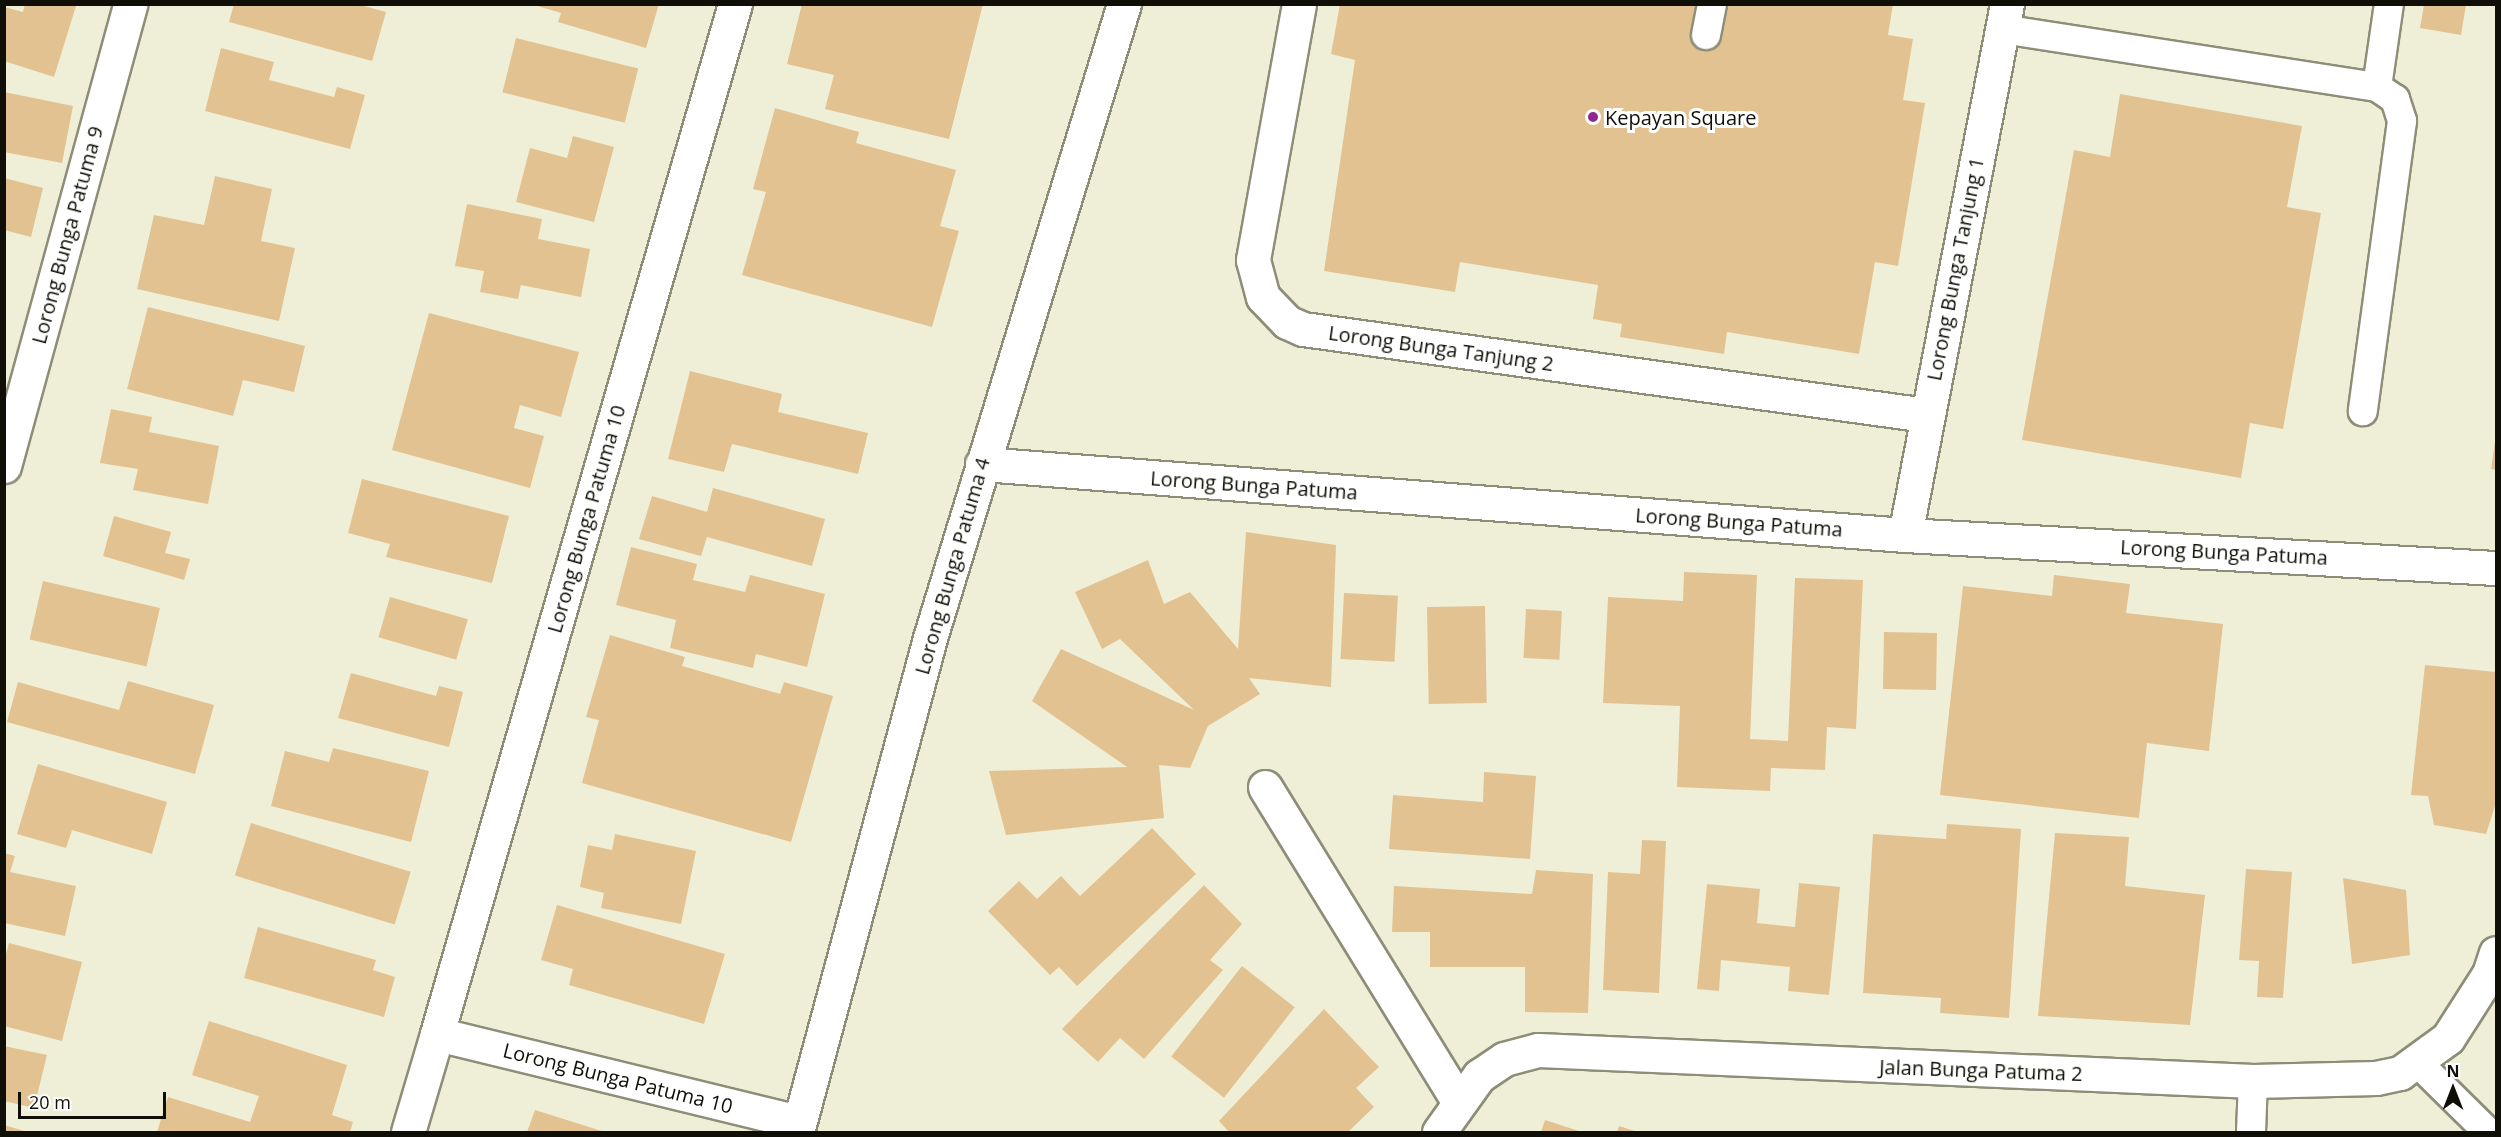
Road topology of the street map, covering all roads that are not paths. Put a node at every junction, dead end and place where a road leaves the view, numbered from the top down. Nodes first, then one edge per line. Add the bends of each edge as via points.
1 (130, 4) edge
2 (735, 4) edge
3 (1124, 4) edge
4 (1299, 4) edge
5 (1712, 4) edge
6 (2389, 4) edge
7 (2004, 17) edge
8 (1706, 35) dead end
9 (2377, 87) junction
10 (2362, 411) dead end
11 (1926, 415) junction
12 (982, 464) junction
13 (4, 466) edge
14 (1905, 535) junction
15 (2496, 567) edge
16 (1264, 787) dead end
17 (2496, 954) edge
18 (437, 1034) junction
19 (2418, 1063) junction
20 (2253, 1081) junction
21 (1458, 1101) junction
22 (798, 1127) edge
23 (408, 1132) edge
24 (1438, 1132) edge
25 (2251, 1132) edge
26 (2488, 1132) edge

1 - 13 street, Lorong Bunga Patuma 9
2 - 18 street, Lorong Bunga Patuma 10
3 - 12 street, Lorong Bunga Patuma 4
4 - 11 street, Lorong Bunga Tanjung 2 via 1253,260 1263,297 1287,322 1303,329
5 - 8 lane
6 - 9 lane
7 - 9 lane
7 - 11 street, Lorong Bunga Tanjung 1
9 - 10 lane via 2395,99 2402,121
11 - 14 street, Lorong Bunga Tanjung 1
12 - 14 street, Lorong Bunga Patuma
12 - 22 street, Lorong Bunga Patuma 4 via 930,638
14 - 15 street, Lorong Bunga Patuma
16 - 21 street
17 - 19 street, Jalan Bunga Patuma 2 via 2484,982 2448,1038
18 - 22 street, Lorong Bunga Patuma 10
18 - 23 street, Lorong Bunga Patuma 10
19 - 20 street, Jalan Bunga Patuma 2 via 2400,1073 2376,1078
19 - 26 lane
20 - 21 street, Jalan Bunga Patuma 2 via 1538,1050 1504,1059 1479,1076
20 - 25 lane
21 - 24 street, Jalan Bunga Patuma 2

